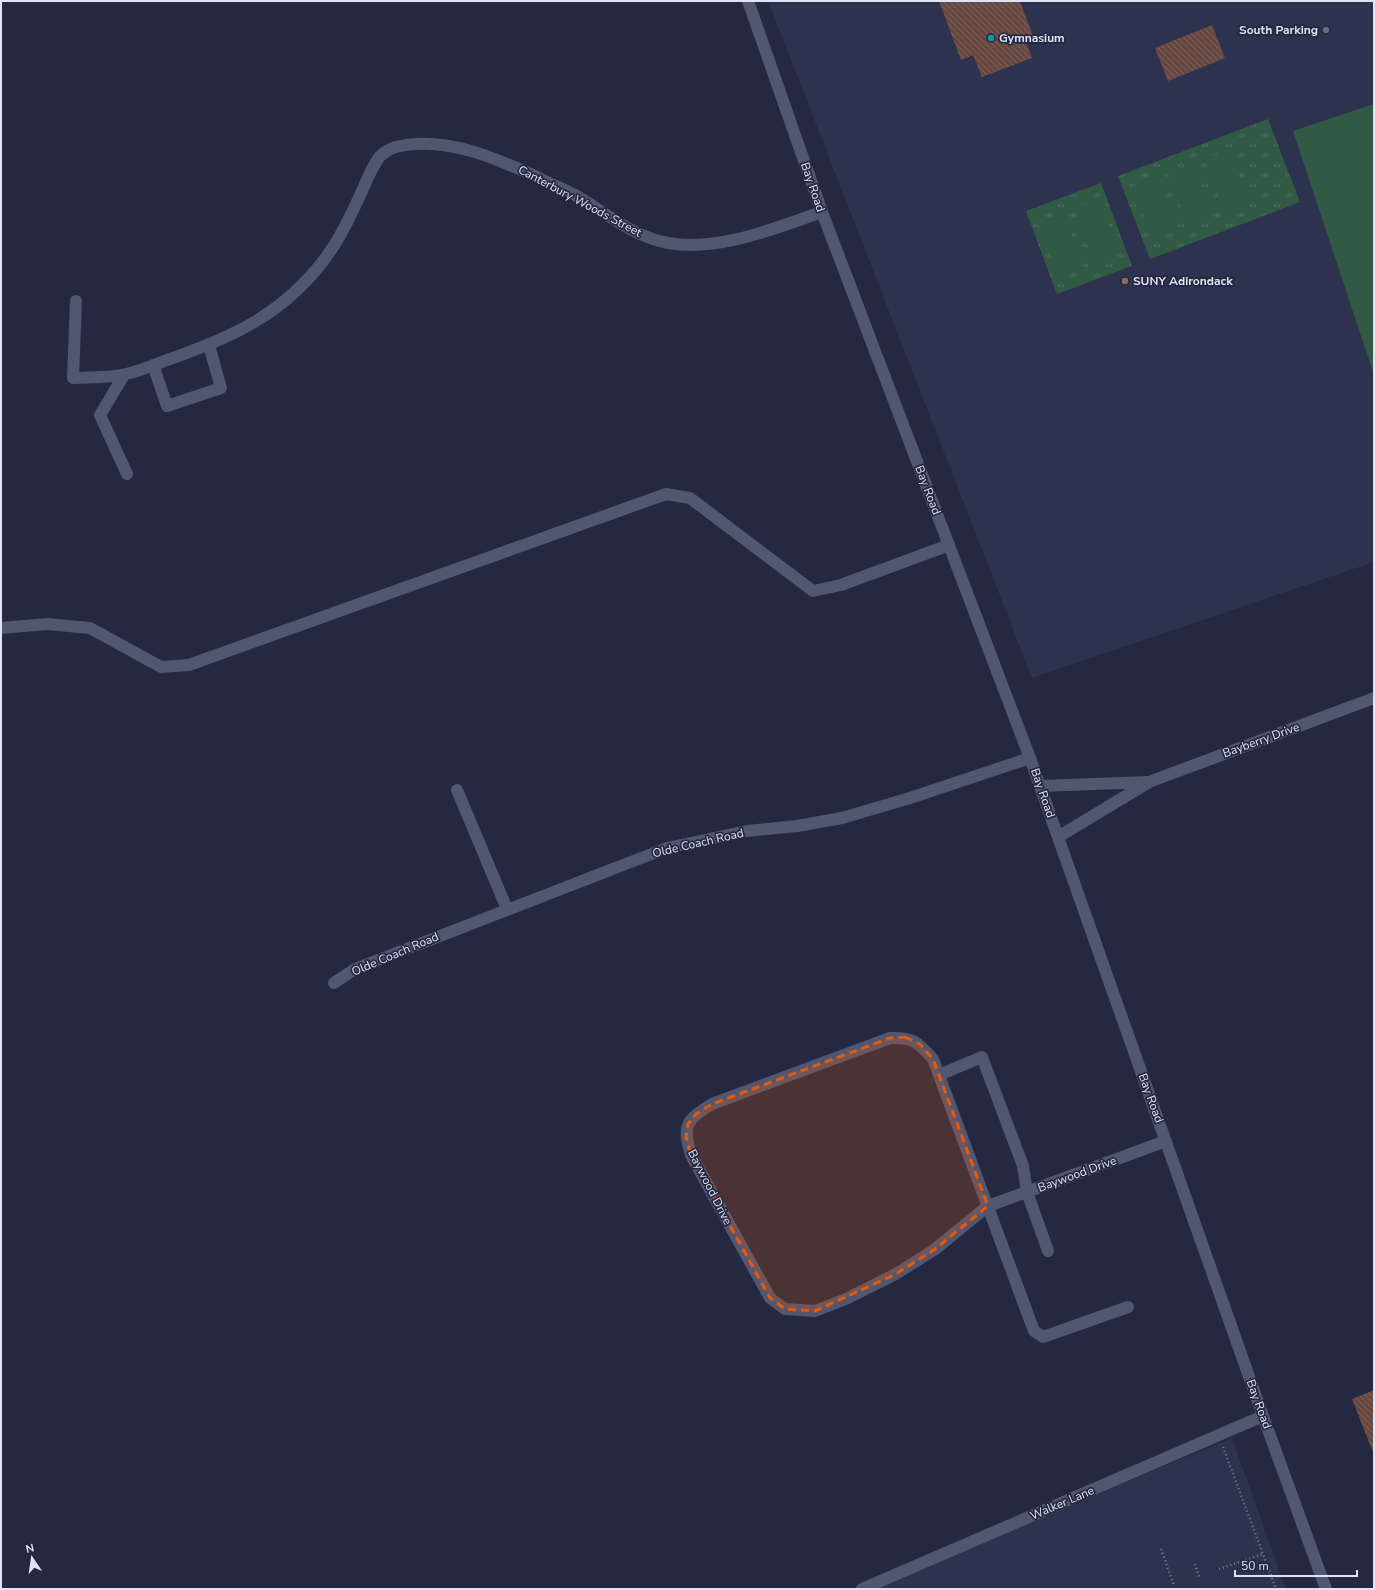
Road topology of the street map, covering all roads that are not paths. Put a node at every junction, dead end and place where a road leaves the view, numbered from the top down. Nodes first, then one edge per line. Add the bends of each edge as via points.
1 (748, 1) edge
2 (822, 212) junction
3 (76, 301) dead end
4 (209, 345) junction
5 (153, 365) junction
6 (124, 375) junction
7 (127, 474) dead end
8 (949, 545) junction
9 (1, 628) edge
10 (1374, 698) edge
11 (1030, 758) junction
12 (1149, 782) junction
13 (1040, 786) junction
14 (457, 790) dead end
15 (1058, 838) junction
16 (507, 909) junction
17 (334, 983) dead end
18 (939, 1075) junction
19 (1166, 1141) junction
20 (1027, 1192) junction
21 (988, 1206) junction
22 (1048, 1251) dead end
23 (1128, 1307) dead end
24 (1263, 1416) junction
25 (862, 1589) edge
26 (1326, 1589) edge

1 - 2 street, Bay Road
2 - 4 street, Canterbury Woods Street via 733,240 699,245 668,243 632,230 572,194 504,162 459,149 409,144 392,148 379,157 344,230 324,260 303,284 273,312
2 - 8 street, Bay Road
3 - 6 street, Canterbury Woods Street via 73,378
4 - 5 street, Canterbury Woods Street
4 - 5 street via 221,388 167,406
5 - 6 street, Canterbury Woods Street
6 - 7 street via 100,415
8 - 9 street via 841,584 813,591 690,498 666,494 189,665 161,667 90,628 47,624
8 - 11 street, Bay Road
10 - 12 street, Bayberry Drive
11 - 13 street, Bay Road
11 - 16 street, Olde Coach Road via 842,818 747,831 667,848
12 - 13 street, Bayberry Drive
12 - 15 street, Bayberry Drive
13 - 15 street, Bay Road
14 - 16 street
15 - 19 street, Bay Road
16 - 17 street, Olde Coach Road via 355,968
18 - 20 street via 982,1057 1023,1166
18 - 21 street, Baywood Drive
18 - 21 street, Baywood Drive via 933,1059 920,1044 905,1037 890,1038 712,1104 696,1114 688,1124 686,1137 691,1155 770,1298 785,1309 815,1311 894,1275 934,1250
19 - 20 street, Baywood Drive
19 - 24 street, Bay Road
20 - 21 street, Baywood Drive
20 - 22 street
21 - 23 street via 1034,1331 1043,1337
24 - 25 street, Walker Lane
24 - 26 street, Bay Road

